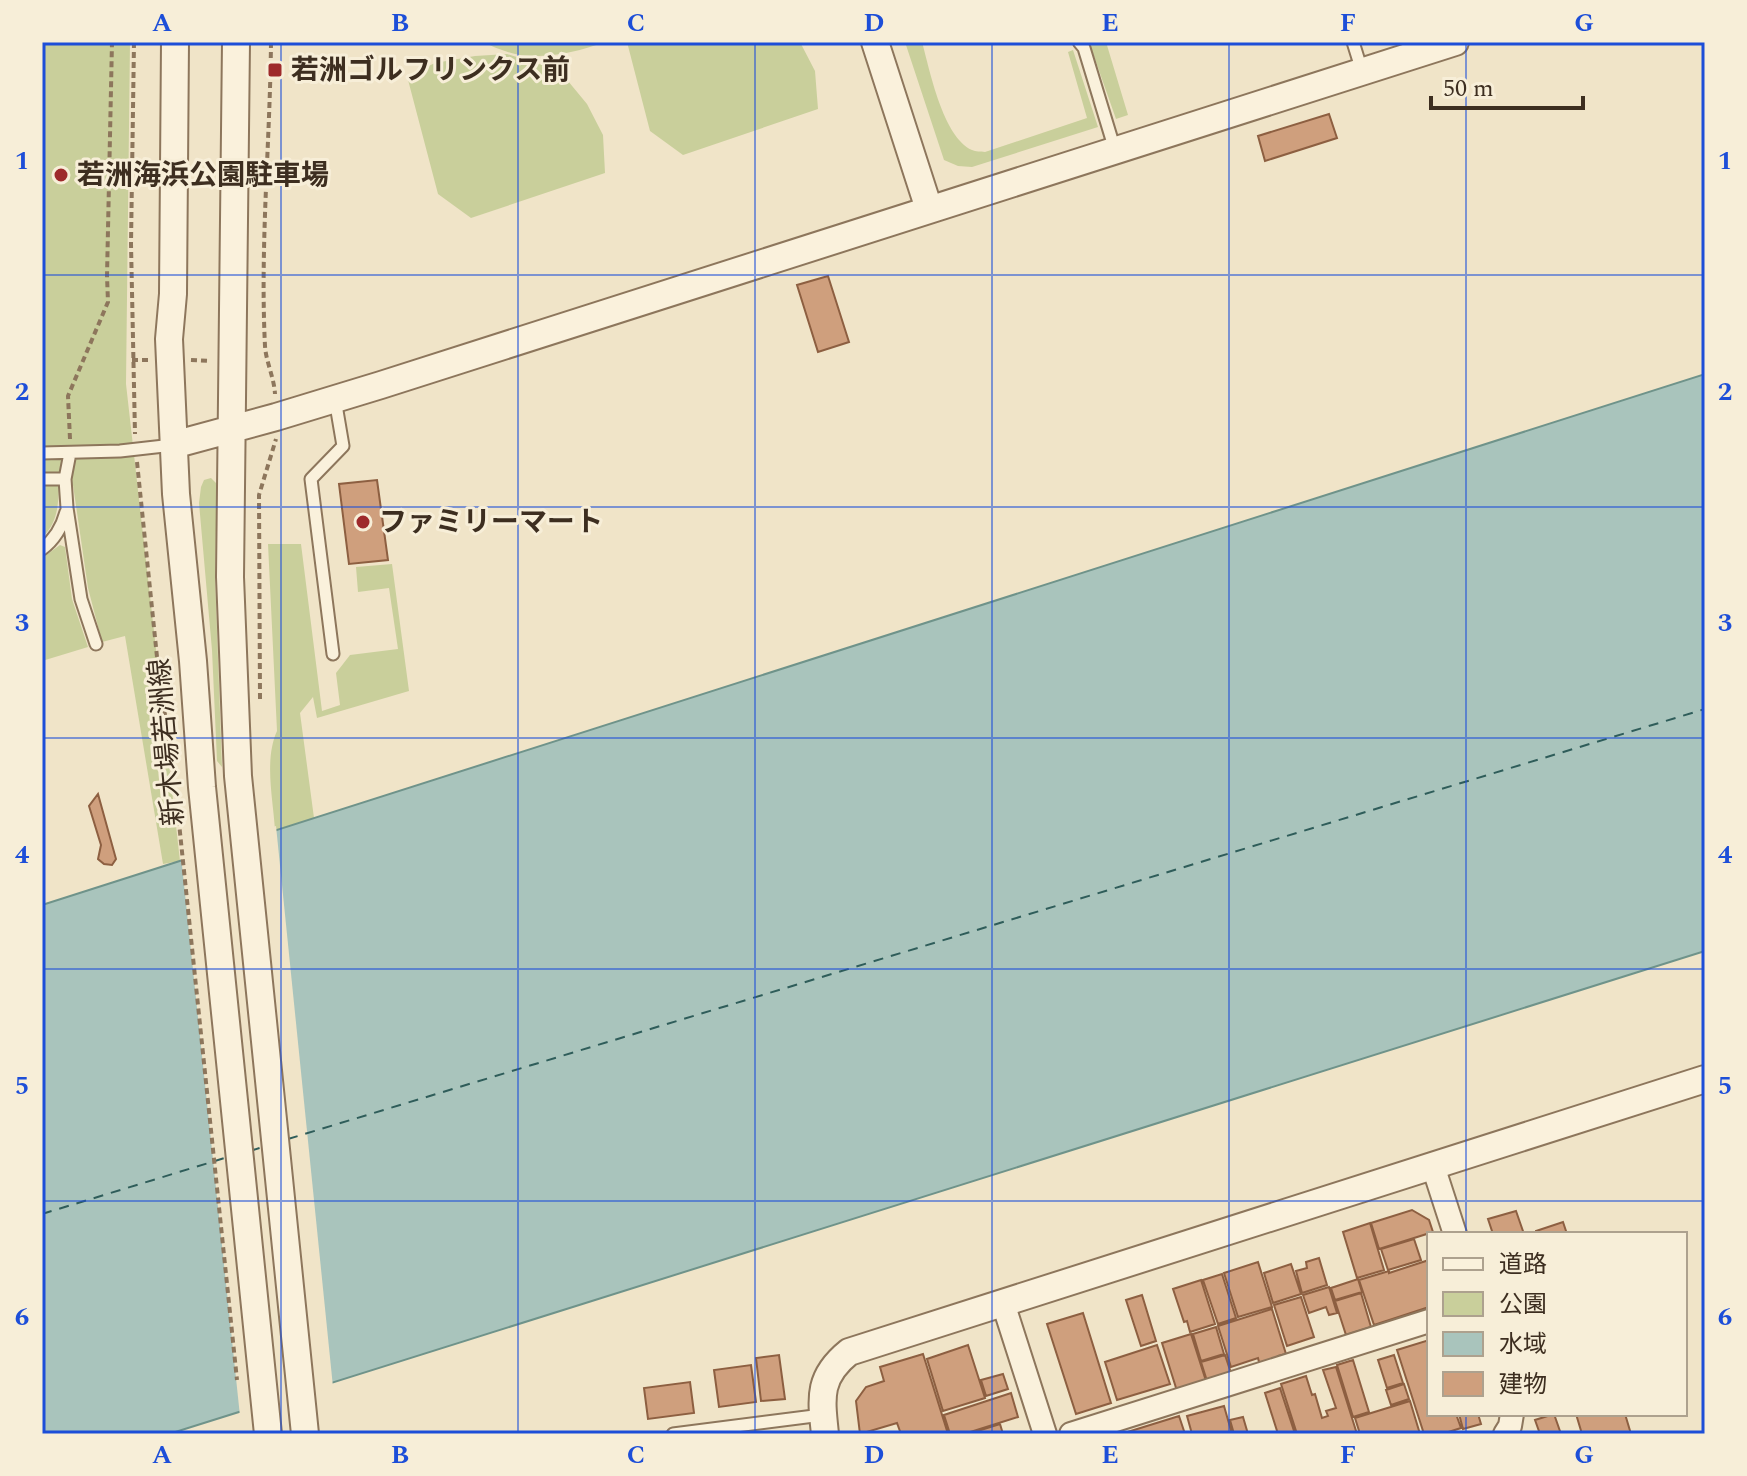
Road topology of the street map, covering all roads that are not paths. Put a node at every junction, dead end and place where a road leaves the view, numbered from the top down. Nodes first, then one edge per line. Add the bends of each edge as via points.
1 (175, 42) edge
2 (236, 42) edge
3 (875, 42) edge
4 (1079, 42) edge
5 (1353, 42) edge
6 (1455, 42) edge
7 (1362, 71) junction
8 (1115, 150) junction
9 (929, 209) junction
10 (335, 399) junction
11 (233, 429) junction
12 (173, 445) junction
13 (42, 453) edge
14 (70, 453) junction
15 (42, 479) edge
16 (65, 479) junction
17 (67, 508) junction
18 (42, 549) edge
19 (96, 644) dead end
20 (333, 654) dead end
21 (1705, 1079) edge
22 (1433, 1166) junction
23 (1454, 1232) edge
24 (1003, 1303) junction
25 (1427, 1322) edge
26 (824, 1424) edge
27 (268, 1434) edge
28 (305, 1434) edge
29 (673, 1434) edge
30 (1045, 1434) edge
31 (1071, 1434) edge

1 - 12 street, 新木場若洲線 via 169,339
2 - 11 street
3 - 9 street
4 - 8 lane
5 - 7 lane
6 - 7 street
7 - 8 street
8 - 9 street
9 - 10 street
10 - 11 street
10 - 20 lane via 343,446 311,479
11 - 12 street
11 - 28 street via 231,623 238,776
12 - 14 lane
12 - 27 street, 新木場若洲線
13 - 14 lane
14 - 16 lane
15 - 16 lane
16 - 17 lane
17 - 18 lane via 57,533
17 - 19 lane via 81,599
21 - 22 street
22 - 23 street
22 - 24 street
24 - 26 street via 849,1352 827,1377
24 - 30 street
25 - 31 street
26 - 29 lane

